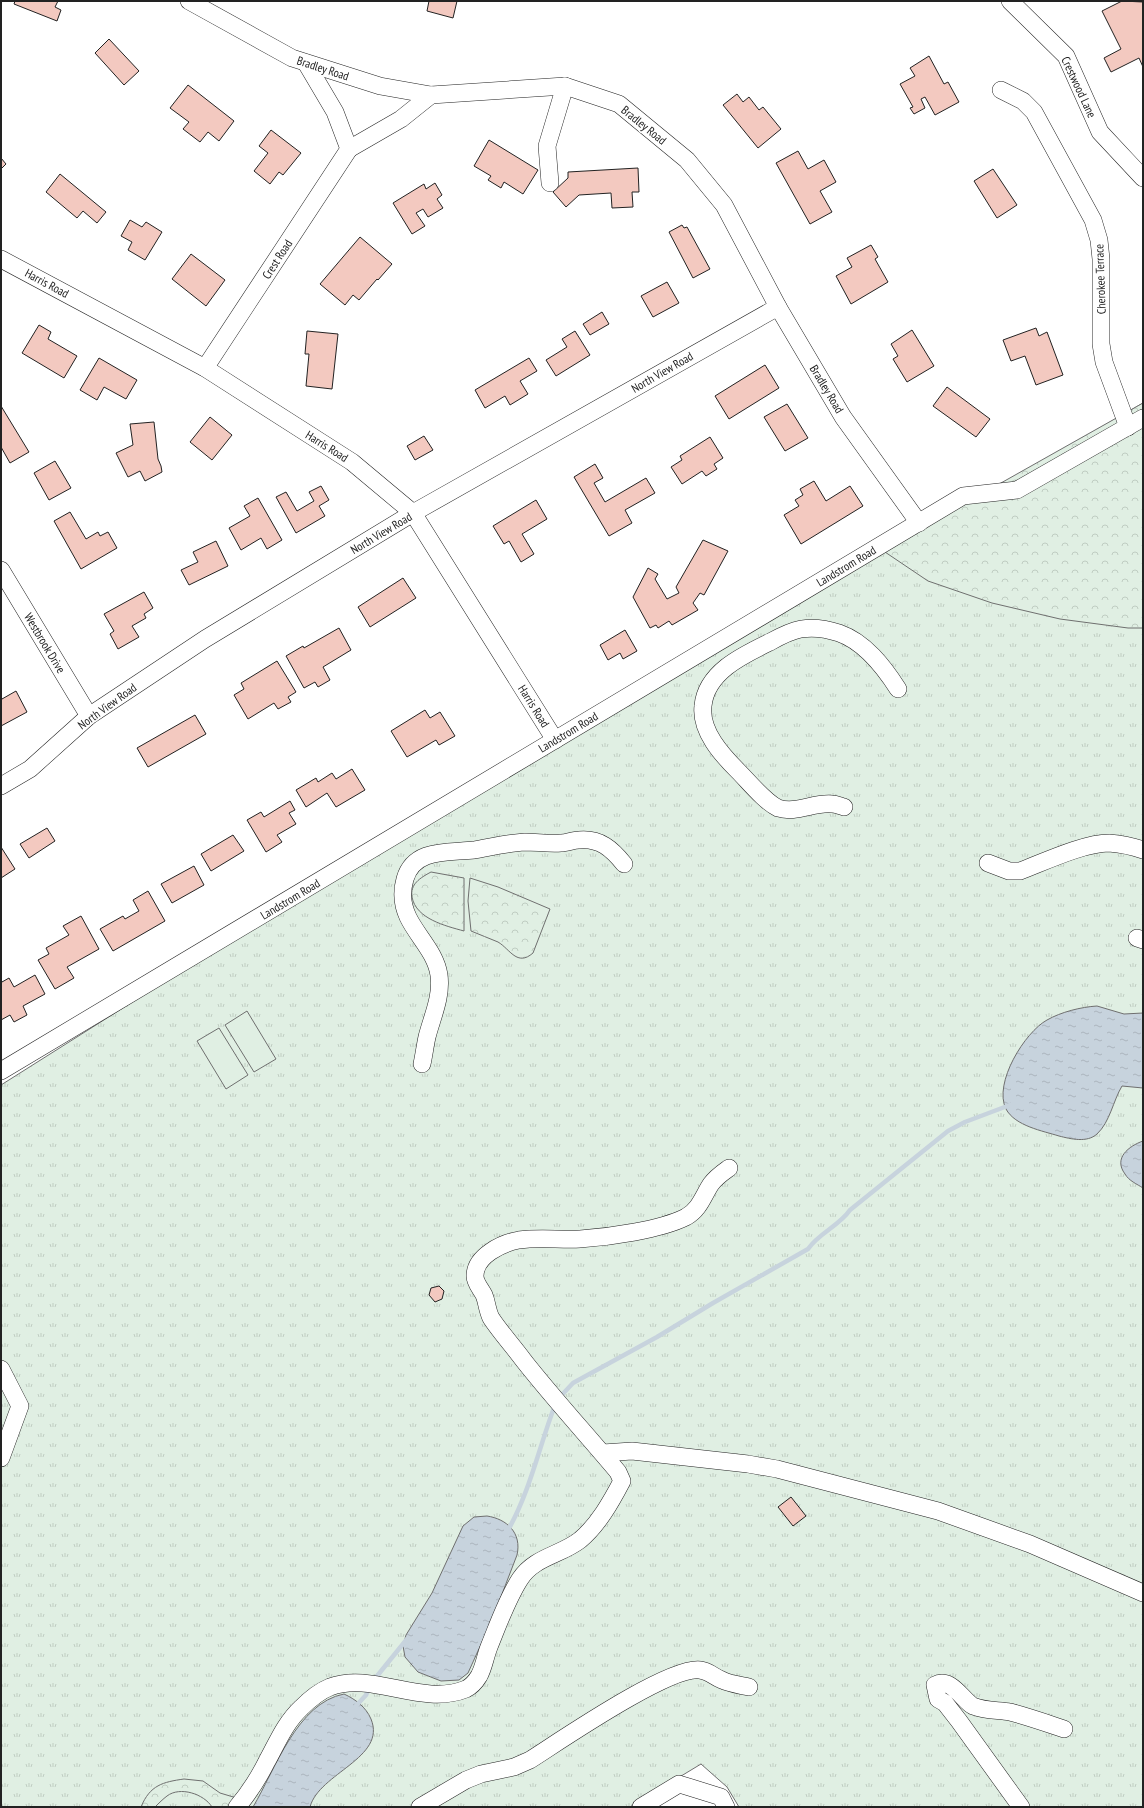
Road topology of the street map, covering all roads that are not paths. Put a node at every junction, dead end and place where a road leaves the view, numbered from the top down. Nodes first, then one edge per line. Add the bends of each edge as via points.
1 (188, 1) edge
2 (1010, 1) edge
3 (306, 63) junction
4 (565, 86) junction
5 (1001, 90) dead end
6 (431, 95) junction
7 (349, 149) junction
8 (1143, 178) edge
9 (550, 183) dead end
10 (1, 259) edge
11 (778, 307) junction
12 (205, 368) junction
13 (1143, 418) edge
14 (1128, 427) junction
15 (413, 514) junction
16 (919, 522) junction
17 (1, 570) edge
18 (898, 689) dead end
19 (89, 716) junction
20 (555, 740) junction
21 (1, 786) edge
22 (844, 807) dead end
23 (1143, 850) edge
24 (988, 863) dead end
25 (624, 864) dead end
26 (422, 1064) dead end
27 (1, 1071) edge
28 (729, 1168) dead end
29 (1, 1369) edge
30 (603, 1453) junction
31 (1, 1458) edge
32 (1143, 1592) edge
33 (748, 1686) dead end
34 (1064, 1729) dead end
35 (723, 1797) edge
36 (665, 1801) edge
37 (237, 1807) edge
38 (420, 1807) edge
39 (642, 1807) edge
40 (735, 1807) edge
41 (1021, 1807) edge

1 - 3 street, Bradley Road via 292,58
2 - 8 street, Crestwood Lane via 1066,56 1100,132
3 - 6 street, Bradley Road via 380,86
3 - 7 street via 335,112
4 - 6 street, Bradley Road
4 - 9 street via 547,146
4 - 11 street, Bradley Road via 619,104 687,160 724,205
5 - 14 street, Cherokee Terrace via 1023,100 1034,112 1093,220 1101,259 1101,344 1104,362
6 - 7 street, Crest Road via 401,119
7 - 12 street, Crest Road
10 - 12 street, Harris Road
11 - 15 street, North View Road
11 - 16 street, Bradley Road via 843,418
12 - 15 street, Harris Road via 352,462
13 - 14 street, Landstrom Road
14 - 16 street, Landstrom Road via 1017,490 963,496
15 - 19 street, North View Road via 205,639
15 - 20 street, Harris Road
16 - 20 street, Landstrom Road
17 - 19 street, Westbrook Drive
18 - 22 street via 868,650 835,632 809,628 783,636 732,662 714,680 705,697 704,721 708,732 731,764 765,799 778,808 794,810 832,804
19 - 21 street, North View Road via 30,769
20 - 27 street, Landstrom Road
23 - 24 street via 1108,843 1082,849 1020,871 1009,871
25 - 26 street via 613,850 604,844 580,840 562,843 521,842 437,853 416,861 406,876 402,890 403,904 434,960 440,984
28 - 30 street via 710,1185 699,1206 687,1216 671,1223 617,1236 514,1241 497,1247 478,1265 475,1276 495,1323 536,1377
29 - 31 street via 20,1406
30 - 32 street via 632,1451 777,1469 938,1511 1030,1544
30 - 37 street via 622,1481 616,1492 592,1528 579,1540 534,1564 524,1573 474,1683 468,1688 442,1694 359,1683 329,1687 301,1707 289,1720 266,1764
33 - 38 street via 723,1681 700,1670 678,1673 656,1683 530,1760 466,1780
34 - 41 street via 1010,1712 976,1707 967,1702 957,1690 942,1684 935,1685 938,1699 946,1703
35 - 36 street via 680,1784
35 - 40 street
36 - 39 street

